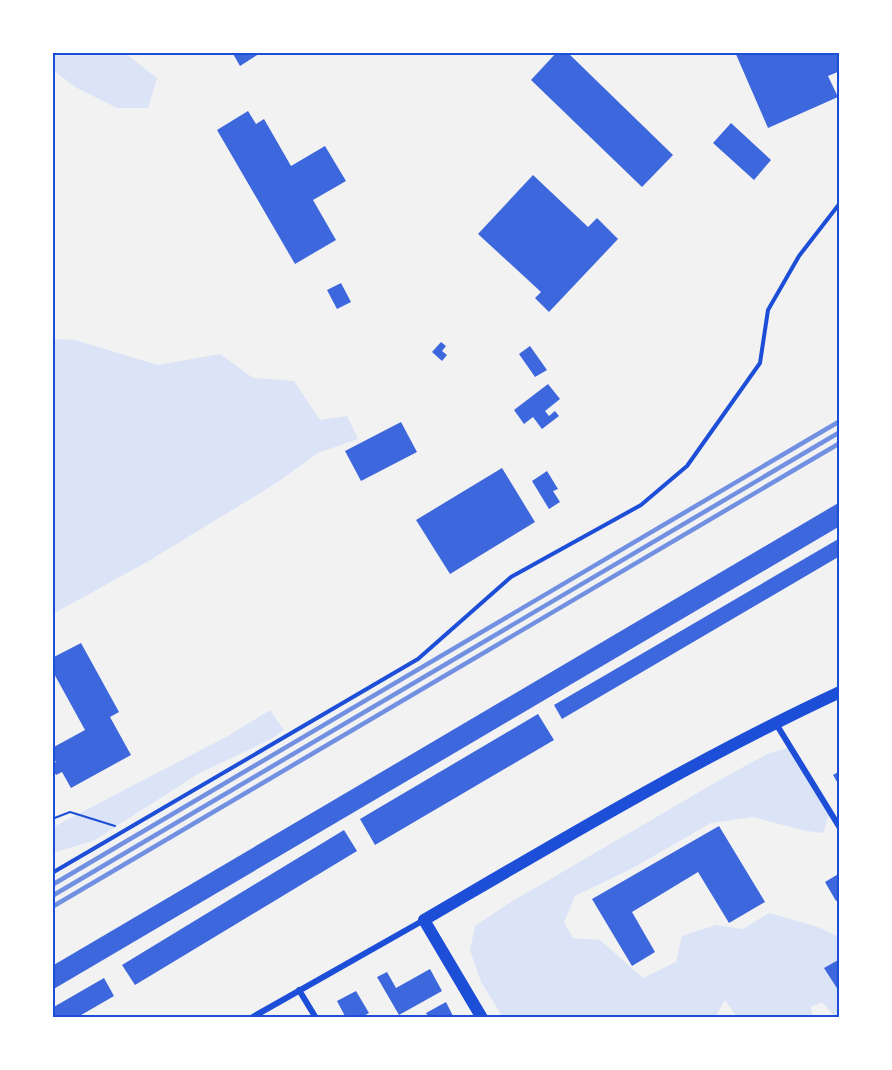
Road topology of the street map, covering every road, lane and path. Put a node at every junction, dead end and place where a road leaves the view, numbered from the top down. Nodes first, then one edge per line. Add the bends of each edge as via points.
1 (840, 203) edge
2 (840, 692) edge
3 (775, 722) junction
4 (52, 819) edge
5 (840, 828) edge
6 (128, 830) junction
7 (52, 873) edge
8 (424, 920) junction
9 (299, 990) junction
10 (251, 1017) edge
11 (316, 1017) edge
12 (482, 1017) edge

1 - 6 lane via 799,256 768,310 759,363 687,466 641,505 511,577 418,659
2 - 3 main road
3 - 5 street
3 - 8 main road via 669,777
4 - 6 path via 70,812
6 - 7 lane
8 - 9 street
8 - 12 main road
9 - 10 street
9 - 11 street

